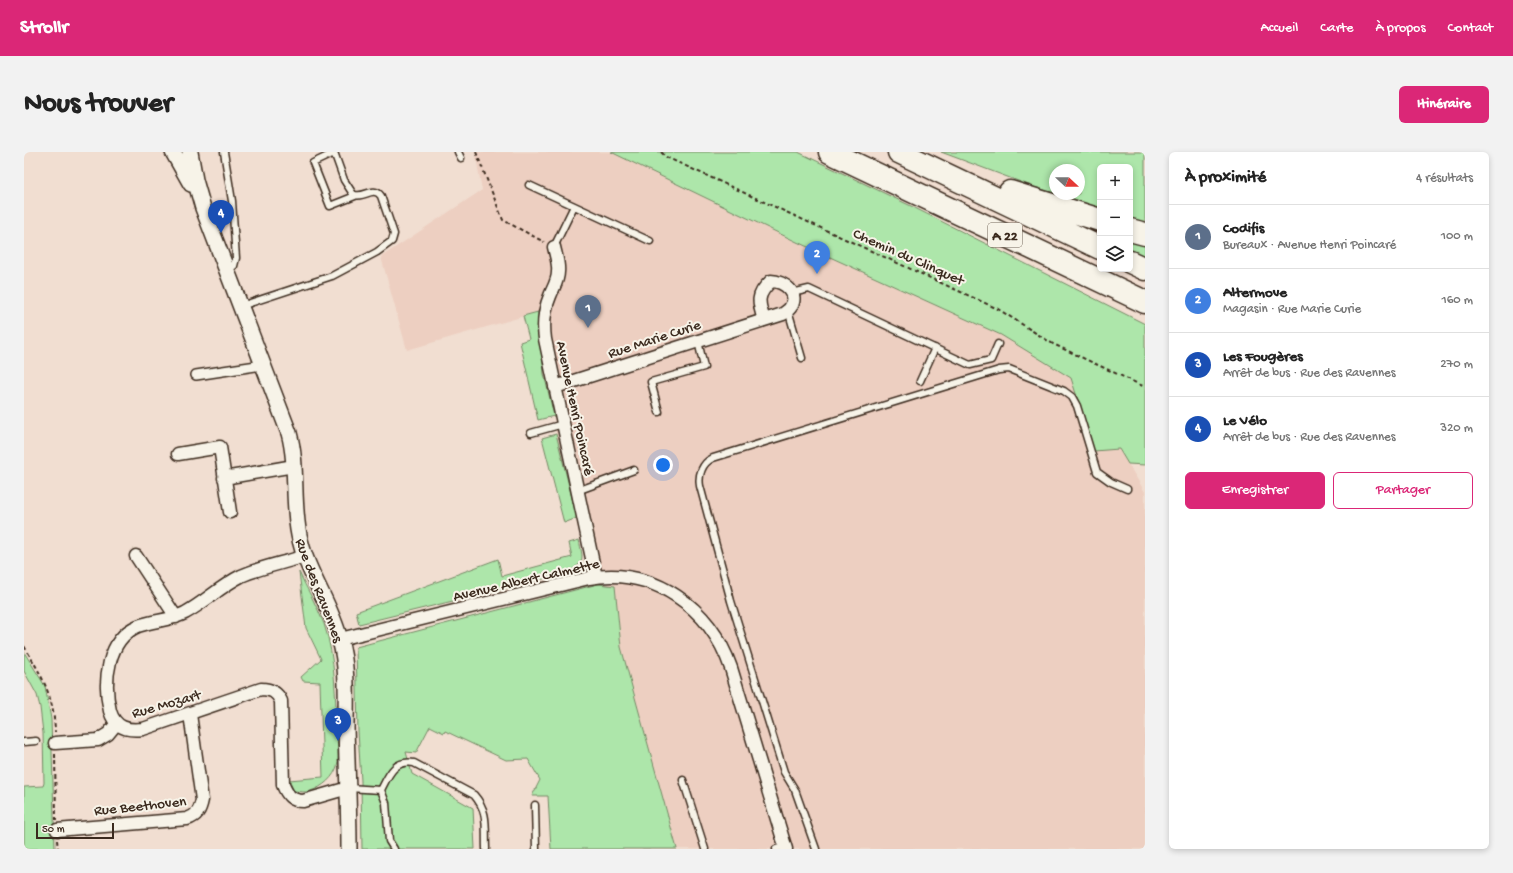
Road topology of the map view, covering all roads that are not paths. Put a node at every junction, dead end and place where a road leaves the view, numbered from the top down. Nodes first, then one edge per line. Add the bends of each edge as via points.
1 (173, 152) edge
2 (190, 152) edge
3 (224, 152) edge
4 (830, 152) edge
5 (899, 152) edge
6 (915, 152) edge
7 (334, 153) edge
8 (529, 185) dead end
9 (355, 196) junction
10 (574, 206) junction
11 (203, 208) junction
12 (1097, 219) edge
13 (1133, 231) edge
14 (1145, 234) edge
15 (650, 241) dead end
16 (1097, 247) edge
17 (554, 248) joint
18 (1133, 263) edge
19 (1145, 269) edge
20 (227, 270) junction
21 (792, 293) junction
22 (1145, 302) edge
23 (240, 306) junction
24 (788, 310) junction
25 (764, 320) junction
26 (698, 341) junction
27 (998, 344) dead end
28 (935, 348) junction
29 (802, 358) dead end
30 (263, 365) junction
31 (196, 375) dead end
32 (920, 381) dead end
33 (555, 387) junction
34 (659, 412) dead end
35 (563, 424) junction
36 (531, 433) dead end
37 (178, 454) dead end
38 (294, 466) junction
39 (634, 470) dead end
40 (224, 478) junction
41 (1127, 489) dead end
42 (577, 491) junction
43 (230, 512) dead end
44 (136, 556) dead end
45 (305, 556) junction
46 (596, 577) junction
47 (176, 617) junction
48 (340, 639) junction
49 (190, 714) junction
50 (117, 723) junction
51 (36, 741) dead end
52 (24, 742) edge
53 (55, 743) dead end
54 (683, 780) dead end
55 (348, 788) junction
56 (381, 790) junction
57 (535, 805) dead end
58 (57, 830) dead end
59 (782, 848) edge
60 (350, 849) edge
61 (394, 849) edge
62 (486, 849) edge
63 (536, 849) edge
64 (705, 849) edge
65 (816, 849) edge

1 - 11 street, Rue des Ravennes
2 - 11 street, Rue des Ravennes
3 - 20 lane via 232,201 236,258 234,266
4 - 22 highway, A 22
5 - 16 highway, A 22
6 - 12 highway via 1001,188
7 - 9 lane via 347,186
7 - 9 lane via 313,163 330,206
8 - 10 lane
9 - 23 lane via 373,191 381,196 394,234 390,244 332,276
10 - 15 lane
10 - 17 lane
11 - 20 street, Rue des Ravennes
13 - 14 highway
17 - 33 street, Avenue Henri Poincaré via 558,278 546,308 544,330
18 - 19 highway
20 - 23 street, Rue des Ravennes
21 - 24 street via 793,300
21 - 25 street via 779,281 771,281 763,288 759,303
21 - 28 lane via 809,289
23 - 30 street, Rue des Ravennes
24 - 25 street, Rue Marie Curie
24 - 29 lane
25 - 26 street, Rue Marie Curie
26 - 33 street, Rue Marie Curie
26 - 34 lane via 704,367 651,382
27 - 28 lane via 991,360 970,365
28 - 32 lane
30 - 31 street
30 - 38 street, Rue des Ravennes via 289,432
33 - 35 street, Avenue Henri Poincaré
35 - 36 lane
35 - 42 street, Avenue Henri Poincaré
37 - 40 street via 220,447
38 - 40 street
38 - 45 street, Rue des Ravennes via 297,524
39 - 42 lane
40 - 43 street
41 - 65 lane via 1097,472 1072,397 1064,391 1004,369 708,460 700,473 700,486 731,601 784,772 795,790
42 - 46 street, Avenue Henri Poincaré
44 - 47 street
45 - 47 street, Rue Mozart via 250,572
45 - 48 street, Rue des Ravennes via 327,603
46 - 48 street, Avenue Albert Calmette
46 - 59 street, Avenue Albert Calmette via 635,579 664,588 687,603 713,630 731,668
47 - 50 street, Rue Mozart via 137,626 122,637 115,647 107,684 109,705
48 - 55 street, Rue des Ravennes via 346,679
49 - 50 street, Rue Mozart via 143,729 127,729
49 - 55 street, Rue Mozart via 261,689 268,689 279,696 281,702 283,785 290,798 303,801
49 - 58 street, Rue Beethoven via 202,800 197,814 187,819
50 - 53 street via 108,734 98,740
51 - 52 lane
54 - 64 lane
55 - 56 lane
55 - 60 street, Rue des Ravennes
56 - 61 lane via 386,804 389,841
56 - 62 lane via 393,769 400,763 407,762 414,763 474,795 485,811
57 - 63 lane

